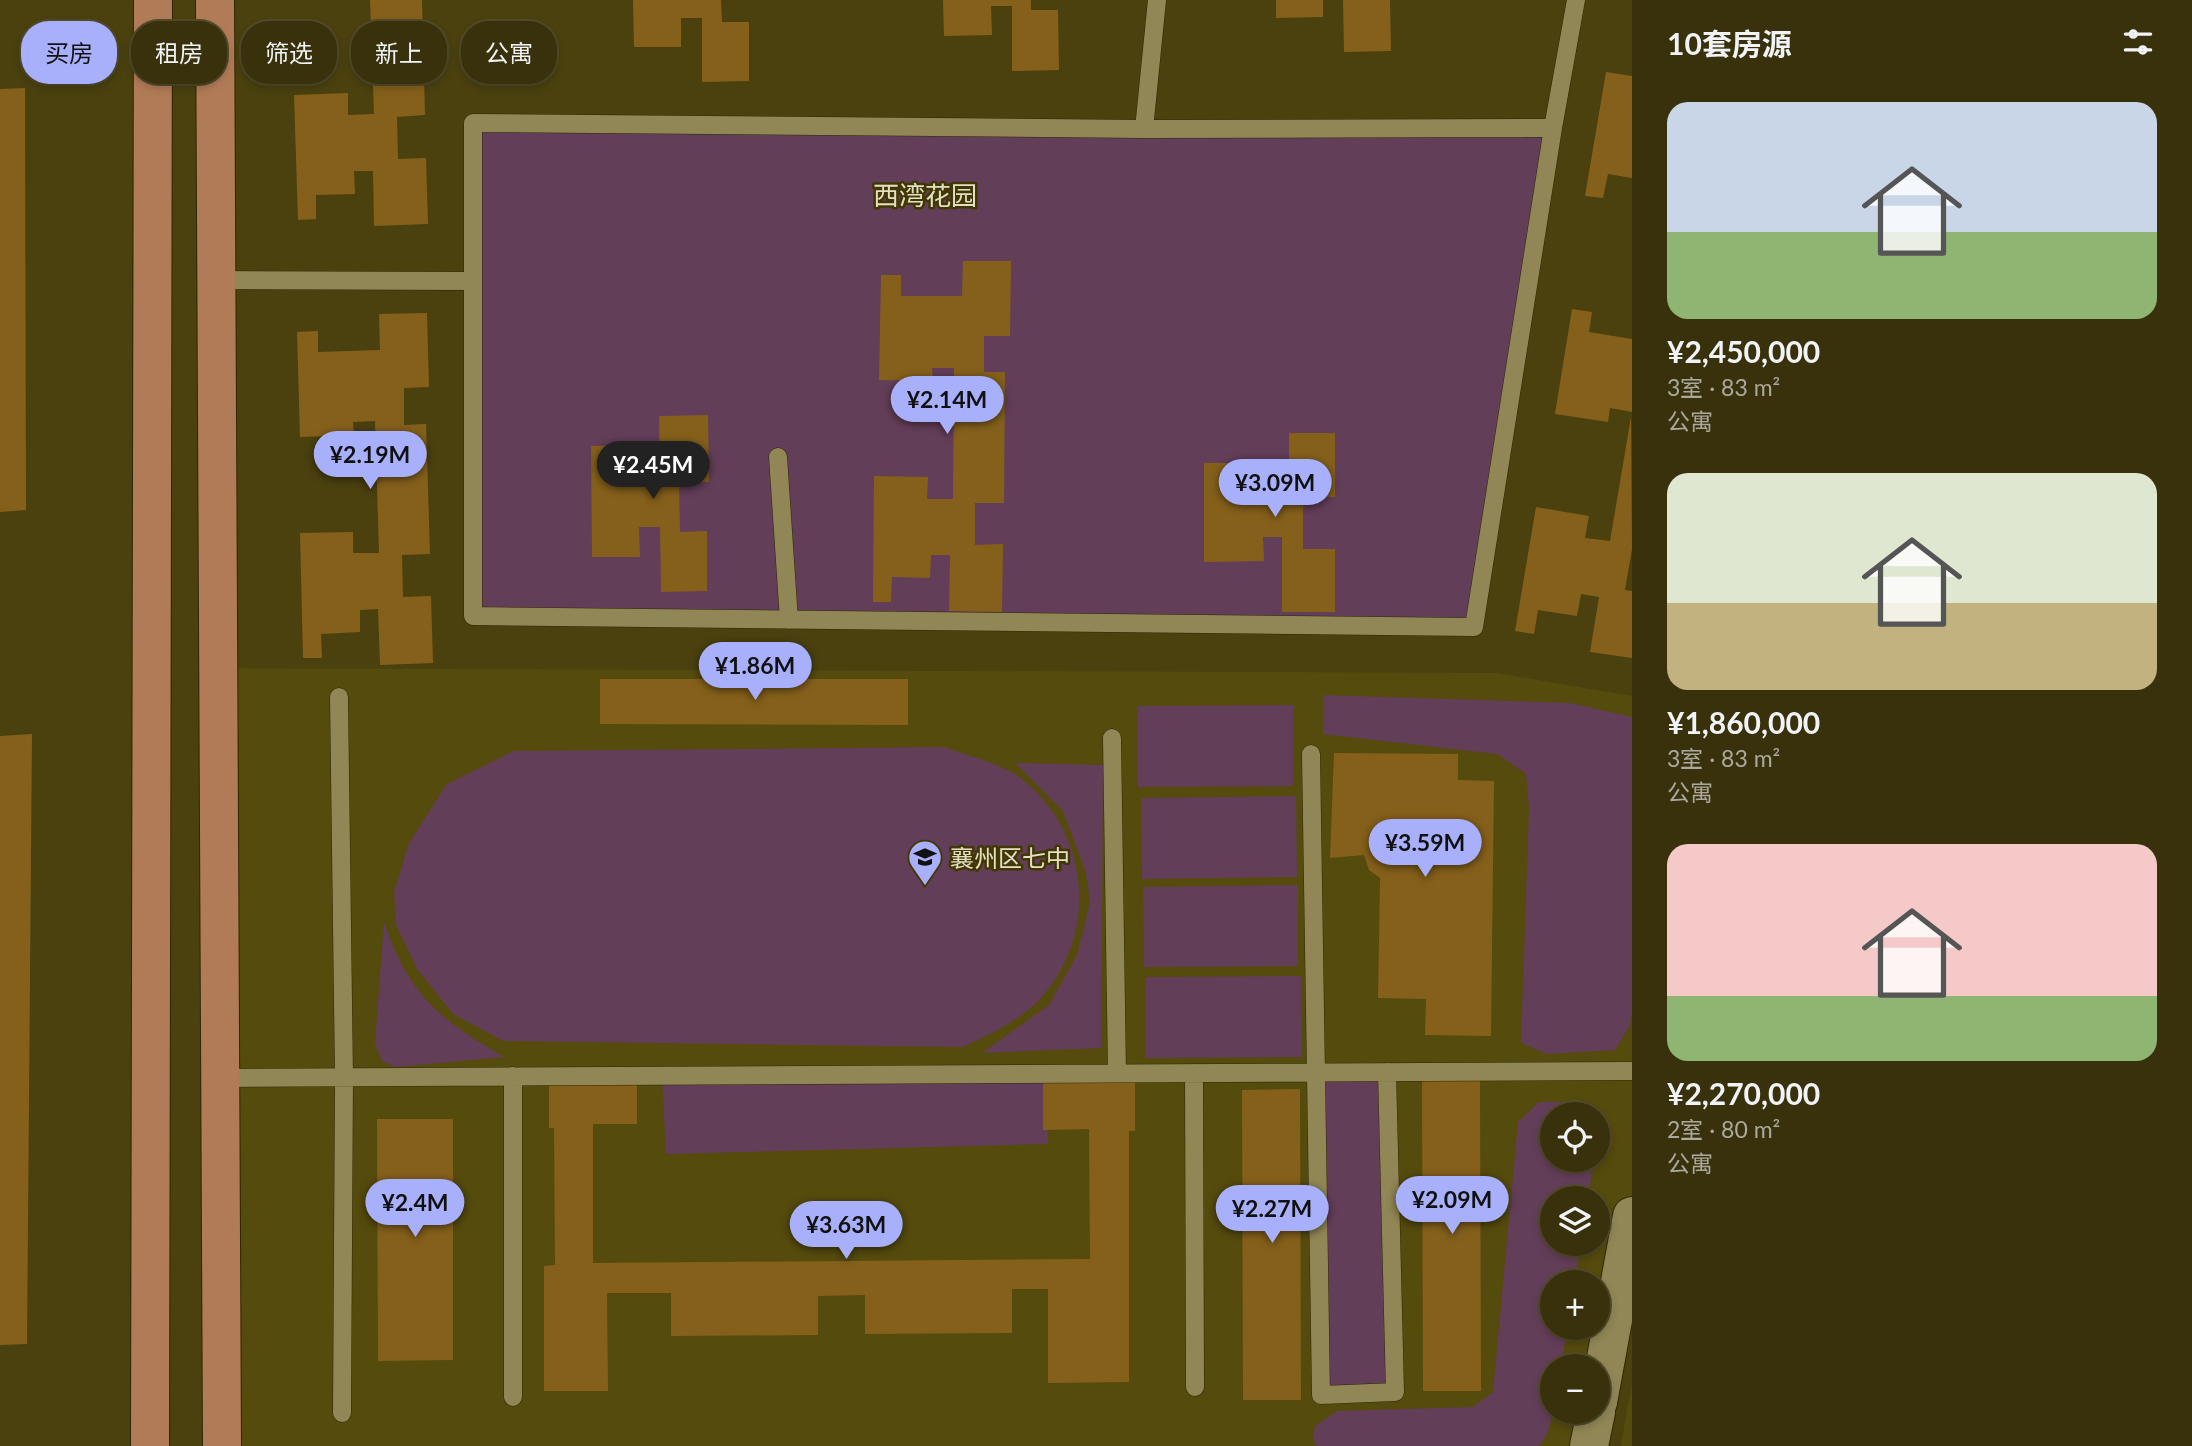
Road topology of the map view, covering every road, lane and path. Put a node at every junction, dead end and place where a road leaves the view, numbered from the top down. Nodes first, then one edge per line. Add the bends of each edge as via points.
1 (153, 0) edge
2 (215, 0) edge
3 (1157, 0) edge
4 (1576, 0) edge
5 (1553, 128) junction
6 (1144, 129) junction
7 (216, 280) junction
8 (473, 281) junction
9 (778, 457) dead end
10 (789, 620) junction
11 (339, 697) dead end
12 (1112, 738) dead end
13 (1311, 754) dead end
14 (1632, 1071) edge
15 (1387, 1072) junction
16 (1117, 1073) junction
17 (1194, 1073) junction
18 (1318, 1073) junction
19 (513, 1076) junction
20 (344, 1077) junction
21 (220, 1078) junction
22 (1632, 1216) edge
23 (1610, 1372) edge
24 (1195, 1387) dead end
25 (513, 1397) dead end
26 (342, 1413) dead end
27 (1596, 1424) edge
28 (150, 1446) edge
29 (222, 1446) edge
30 (1589, 1446) edge

1 - 28 main road
2 - 7 main road
3 - 6 lane
4 - 5 lane
5 - 6 lane
5 - 10 lane via 1474,627
6 - 8 lane via 473,123
7 - 8 lane
7 - 21 main road
8 - 10 lane via 473,616
9 - 10 lane
11 - 20 lane
12 - 16 lane
13 - 18 lane
14 - 15 lane
15 - 18 lane
15 - 18 lane via 1395,1392 1321,1395
16 - 17 lane
16 - 19 lane
17 - 18 lane
17 - 24 lane
19 - 20 lane
19 - 25 lane
20 - 21 lane
20 - 26 lane
21 - 29 main road
22 - 23 street
27 - 30 street

